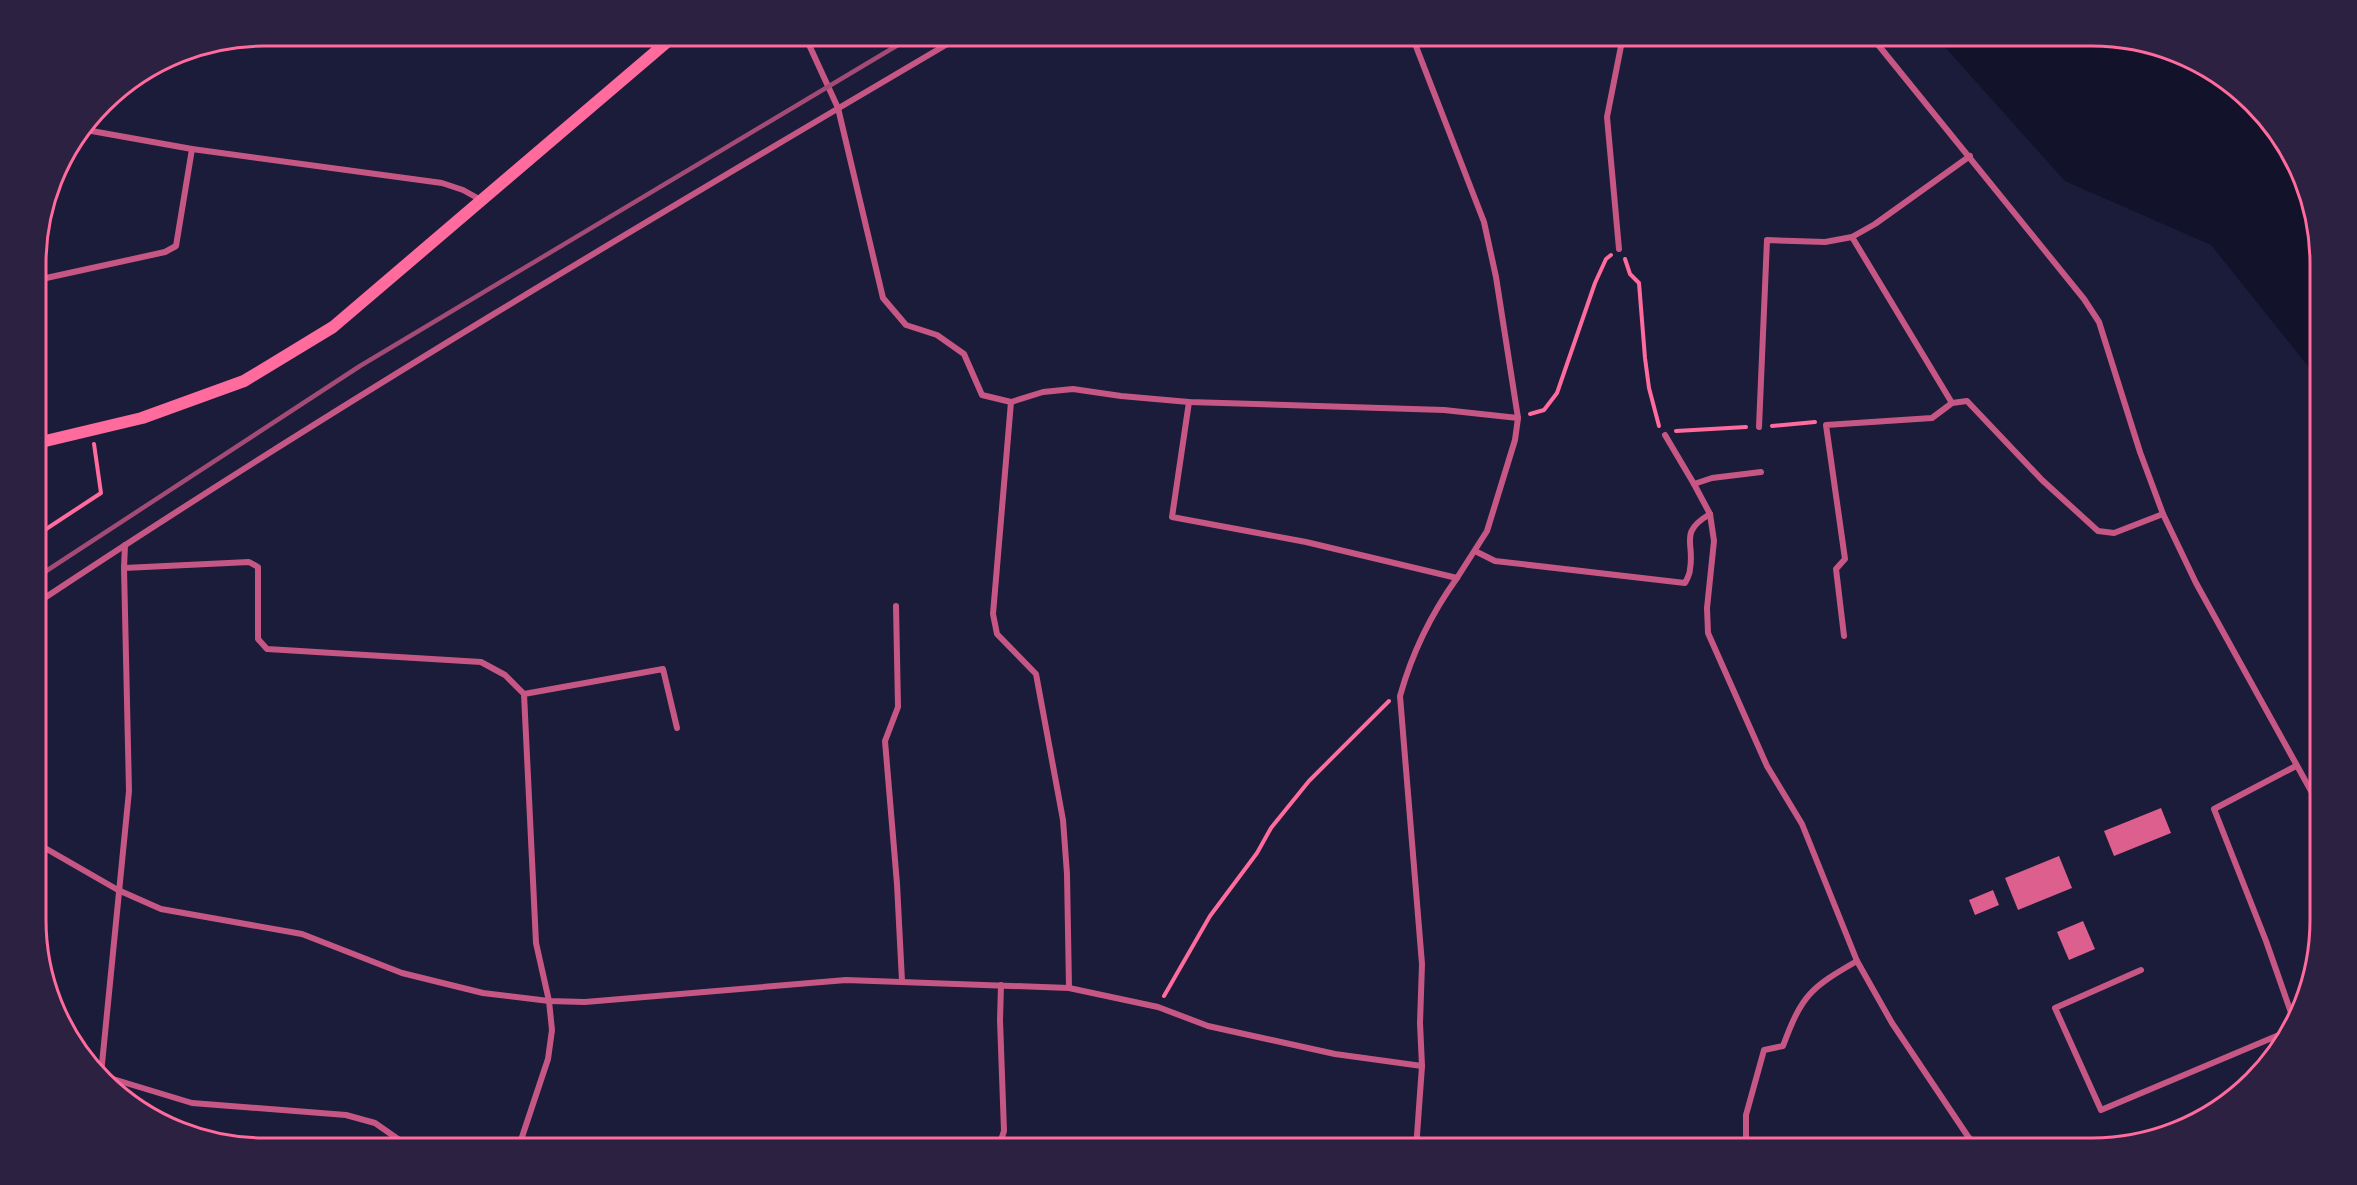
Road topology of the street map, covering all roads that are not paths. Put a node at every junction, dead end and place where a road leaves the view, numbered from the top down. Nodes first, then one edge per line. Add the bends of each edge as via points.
1 (662, 46) edge
2 (809, 46) edge
3 (944, 46) edge
4 (1416, 46) edge
5 (1621, 46) edge
6 (1879, 46) edge
7 (838, 108) junction
8 (93, 131) edge
9 (192, 149) junction
10 (1970, 156) junction
11 (480, 200) junction
12 (1851, 237) junction
13 (1619, 249) road end
14 (46, 278) edge
15 (1011, 402) junction
16 (1189, 402) junction
17 (1952, 403) junction
18 (1518, 418) junction
19 (1759, 426) dead end
20 (1665, 435) road end
21 (46, 441) edge
22 (1761, 472) dead end
23 (1695, 484) junction
24 (1710, 514) junction
25 (2163, 514) junction
26 (125, 545) junction
27 (1475, 551) junction
28 (124, 568) junction
29 (1457, 578) junction
30 (46, 597) edge
31 (896, 606) dead end
32 (1844, 636) dead end
33 (524, 694) junction
34 (677, 728) dead end
35 (2296, 765) junction
36 (2310, 790) edge
37 (46, 849) edge
38 (118, 891) junction
39 (1857, 961) junction
40 (2141, 970) dead end
41 (902, 981) junction
42 (1001, 985) junction
43 (1069, 988) junction
44 (549, 1001) junction
45 (2291, 1011) edge
46 (2277, 1036) edge
47 (103, 1066) edge
48 (1422, 1066) junction
49 (115, 1079) edge
50 (394, 1138) edge
51 (522, 1138) edge
52 (1002, 1138) edge
53 (1417, 1138) edge
54 (1746, 1138) edge
55 (1969, 1138) edge

1 - 11 main road
2 - 7 street
3 - 7 street
4 - 18 street via 1485,222
5 - 13 street via 1607,117
6 - 10 street
7 - 15 street via 883,297 906,325 937,335 964,354 982,395
7 - 26 street via 299,433
8 - 9 street
9 - 11 street via 442,183
9 - 14 street via 176,246 165,252
10 - 12 street
10 - 25 street via 2098,322
11 - 21 main road via 333,327 244,381 142,418
12 - 17 street
12 - 19 street via 1826,242 1767,240
15 - 16 street via 1072,388
15 - 43 street via 993,614 998,634 1036,674 1063,820
16 - 18 street via 1444,410
16 - 29 street via 1172,517 1306,542
17 - 25 street via 1967,401 2042,480 2098,531 2114,533
17 - 32 street via 1932,418 1826,425 1845,559 1836,569
18 - 27 street via 1487,531
20 - 23 street
22 - 23 street
23 - 24 street
24 - 27 street via 1697,522 1689,535 1690,569 1686,583 1495,561
24 - 39 street via 1714,541 1708,633 1767,766 1802,824
25 - 35 street via 2196,583
26 - 28 street
26 - 30 street
27 - 29 street
28 - 33 street via 249,562 258,567 258,639 267,649 481,662 505,675
28 - 38 street via 129,791
29 - 48 street via 1436,608 1400,696 1422,964
31 - 41 street via 898,707 885,741
33 - 34 street via 663,669
33 - 44 street via 536,943
35 - 36 street
35 - 45 street via 2214,809
37 - 38 street
38 - 44 street via 161,909 302,934 402,973 483,993
38 - 47 street
39 - 54 street via 1808,994 1783,1046 1764,1050 1746,1115
39 - 55 street via 1892,1023
40 - 46 street via 2055,1008 2101,1110
41 - 42 street
41 - 44 street via 846,980 640,998
42 - 43 street
42 - 52 street
43 - 48 street via 1158,1007 1208,1026 1335,1054
44 - 51 street via 552,1030 548,1059
48 - 53 street
49 - 50 street via 192,1103 346,1115 375,1123

